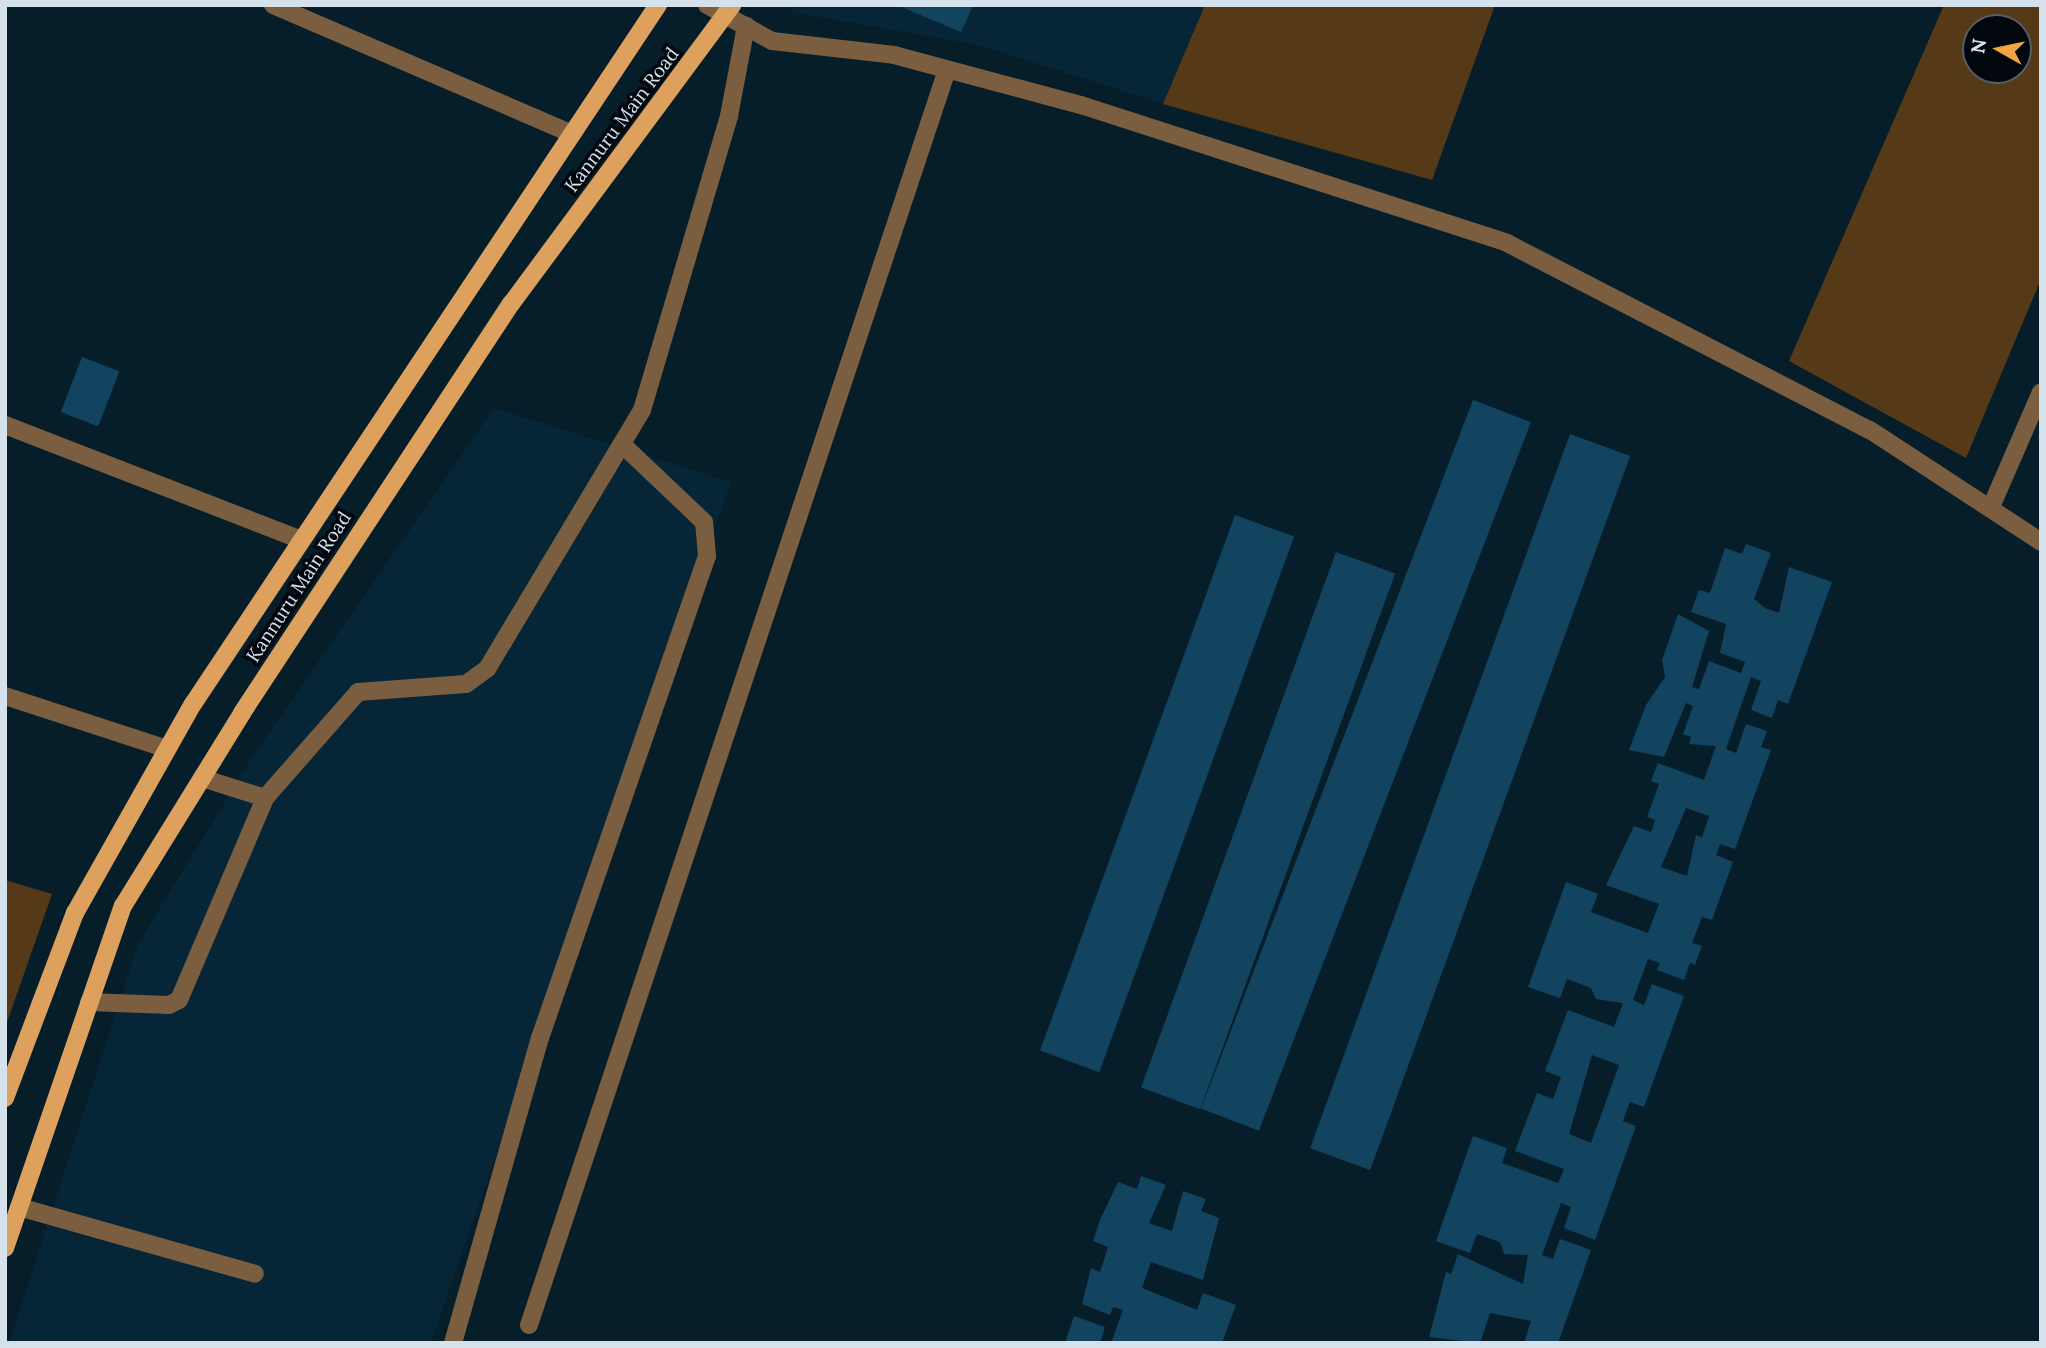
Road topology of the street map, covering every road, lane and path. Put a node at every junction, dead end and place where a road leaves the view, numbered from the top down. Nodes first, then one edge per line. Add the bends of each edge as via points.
1 (272, 5) edge
2 (658, 5) edge
3 (707, 5) edge
4 (729, 10) edge
5 (746, 26) junction
6 (947, 70) junction
7 (572, 134) junction
8 (2041, 392) edge
9 (5, 425) edge
10 (624, 446) junction
11 (1991, 507) junction
12 (302, 540) junction
13 (2041, 542) edge
14 (5, 696) edge
15 (167, 749) junction
16 (202, 778) junction
17 (265, 798) junction
18 (89, 1002) junction
19 (5, 1098) edge
20 (19, 1207) junction
21 (5, 1248) edge
22 (256, 1274) dead end
23 (529, 1325) dead end
24 (453, 1343) edge

1 - 7 street
2 - 7 main road
3 - 4 street
4 - 5 street
4 - 16 main road, Kannuru Main Road via 512,304
5 - 6 street via 772,41 894,55
5 - 10 street via 729,116 642,410
6 - 11 street via 1081,105 1507,243 1870,430
6 - 23 street
7 - 12 main road
8 - 11 street
9 - 12 street
10 - 17 street via 478,679 358,692
10 - 24 street via 704,522 707,556 540,1038
11 - 13 street
12 - 15 main road
14 - 15 street
15 - 19 main road via 75,913
16 - 17 street
16 - 18 main road, Kannuru Main Road via 123,906
17 - 18 street via 179,1000 169,1005
18 - 20 main road, Kannuru Main Road
20 - 21 main road, Kannuru Main Road
20 - 22 street

